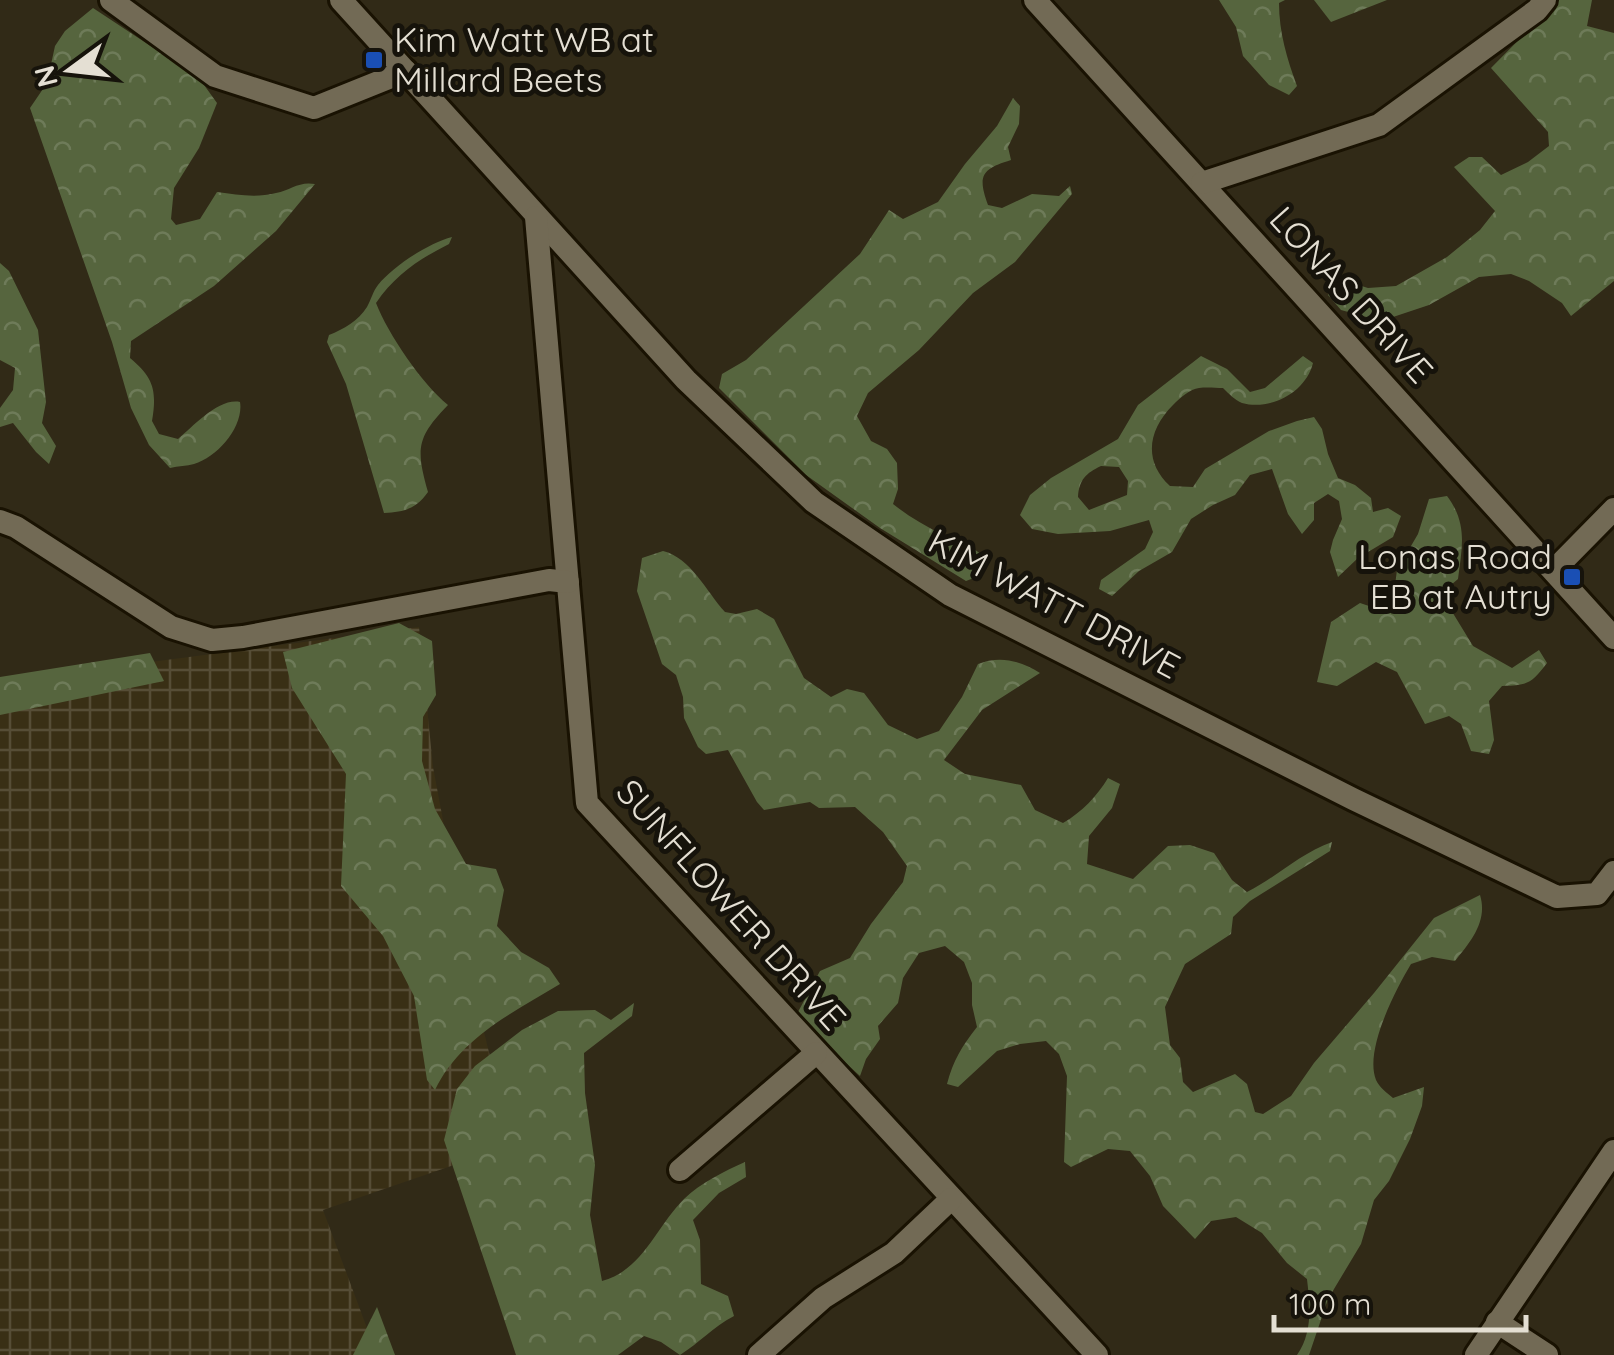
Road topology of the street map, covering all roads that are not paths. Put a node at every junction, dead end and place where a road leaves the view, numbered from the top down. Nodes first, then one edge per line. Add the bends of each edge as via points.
1 (111, 0) edge
2 (341, 0) edge
3 (1035, 0) edge
4 (1544, 0) edge
5 (406, 71) junction
6 (1202, 183) junction
7 (536, 217) junction
8 (1614, 508) edge
9 (0, 521) edge
10 (1554, 570) junction
11 (568, 582) junction
12 (1614, 638) edge
13 (1614, 872) edge
14 (816, 1053) junction
15 (1614, 1151) edge
16 (680, 1170) dead end
17 (951, 1199) junction
18 (1498, 1322) junction
19 (759, 1355) edge
20 (1097, 1355) edge
21 (1476, 1355) edge
22 (1547, 1355) edge

1 - 5 street via 215,76 314,108
2 - 5 street, KIM WATT DRIVE
3 - 6 street, LONAS DRIVE
4 - 6 street via 1378,126
5 - 7 street, KIM WATT DRIVE
6 - 10 street, LONAS DRIVE
7 - 11 street, SUNFLOWER DRIVE
7 - 13 street, KIM WATT DRIVE via 686,380 814,502 950,595 1557,897 1596,894
8 - 10 street
9 - 11 street via 171,627 212,640 549,580
10 - 12 street, LONAS DRIVE
11 - 14 street, SUNFLOWER DRIVE via 588,804
14 - 16 street
14 - 17 street, SUNFLOWER DRIVE
15 - 18 street
17 - 19 street via 894,1253 822,1298
17 - 20 street, SUNFLOWER DRIVE
18 - 21 street
18 - 22 street

